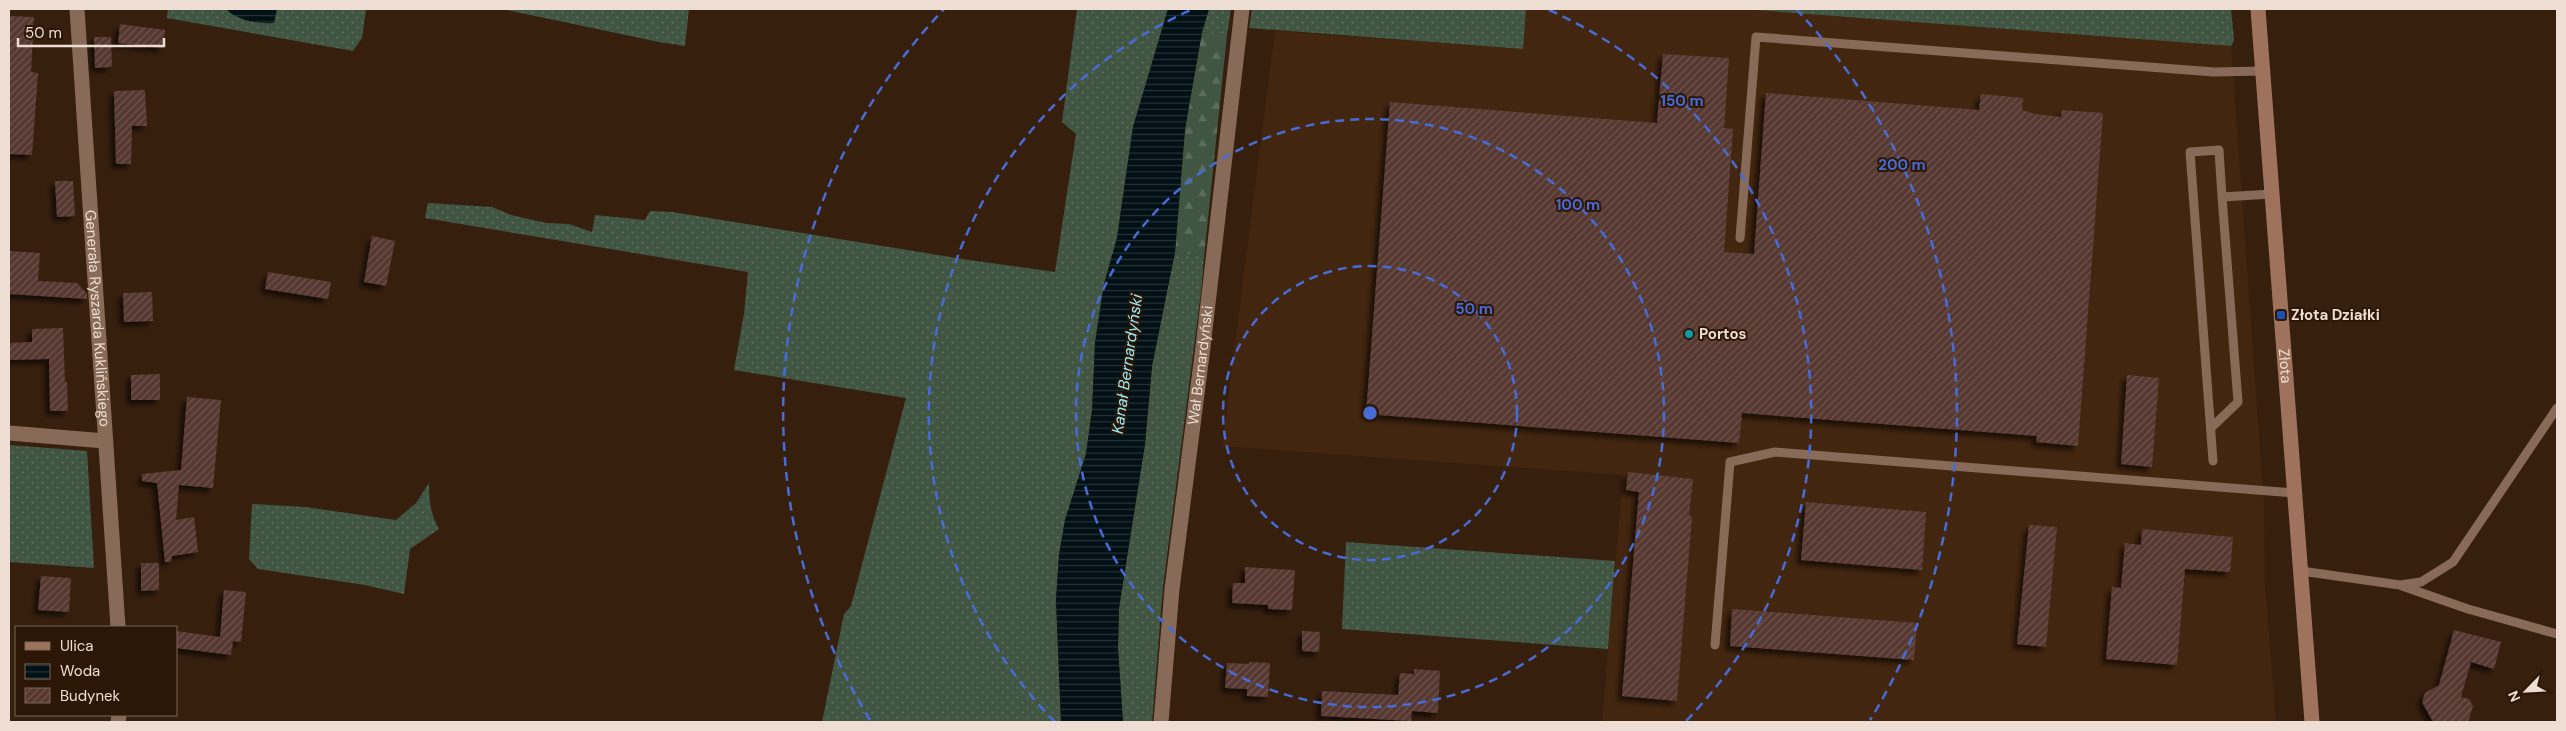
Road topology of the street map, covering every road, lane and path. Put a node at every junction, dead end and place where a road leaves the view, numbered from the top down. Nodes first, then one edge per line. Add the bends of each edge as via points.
1 (77, 9) edge
2 (1242, 9) edge
3 (2258, 9) edge
4 (2263, 71) junction
5 (2272, 194) junction
6 (2222, 197) junction
7 (1740, 238) dead end
8 (2557, 408) edge
9 (2211, 428) junction
10 (9, 433) edge
11 (105, 440) junction
12 (2213, 460) dead end
13 (2295, 493) junction
14 (2301, 571) junction
15 (2400, 585) junction
16 (118, 626) edge
17 (2557, 634) edge
18 (1714, 645) dead end
19 (1161, 722) edge
20 (2312, 722) edge

1 - 11 street, Generała Ryszarda Kuklińskiego
2 - 19 street, Wał Bernardyński via 1172,588
3 - 4 street, Złota
4 - 5 street, Złota
4 - 7 lane via 2214,72 1756,37
5 - 6 lane
5 - 13 street, Złota
6 - 9 lane via 2238,402
6 - 9 lane via 2218,150 2190,152
8 - 15 lane via 2453,562 2421,582
9 - 12 lane
10 - 11 street
11 - 16 street, Generała Ryszarda Kuklińskiego
13 - 14 street, Złota
13 - 18 lane via 1774,452 1730,462
14 - 15 lane
14 - 20 street, Złota
15 - 17 lane via 2468,609

